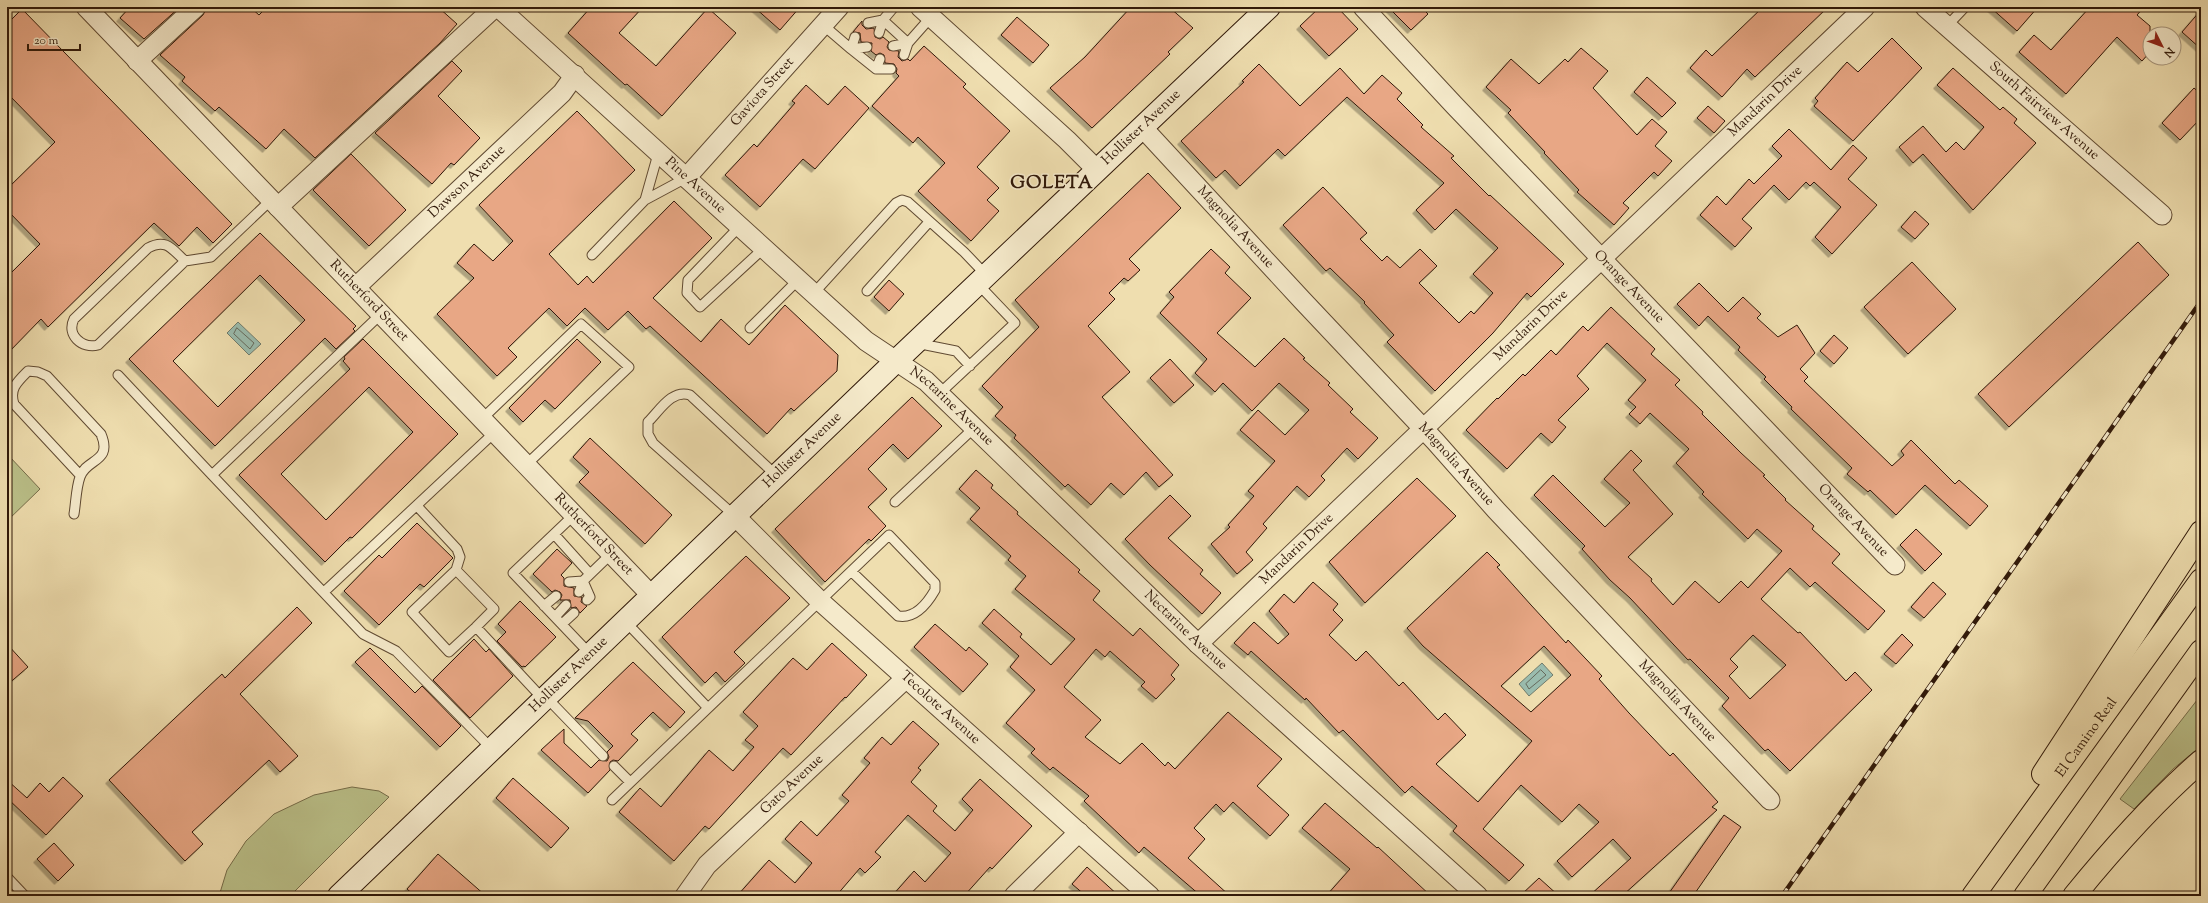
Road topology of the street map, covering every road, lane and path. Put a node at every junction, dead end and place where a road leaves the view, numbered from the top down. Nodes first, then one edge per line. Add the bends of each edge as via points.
1 (86, 7) edge
2 (196, 7) edge
3 (495, 7) edge
4 (498, 7) edge
5 (840, 7) edge
6 (894, 7) edge
7 (1269, 7) edge
8 (1363, 7) edge
9 (1865, 7) edge
10 (1925, 7) edge
11 (1965, 7) edge
12 (925, 12) edge
13 (883, 20) junction
14 (868, 23) dead end
15 (823, 26) junction
16 (1947, 26) junction
17 (879, 33) dead end
18 (855, 37) dead end
19 (908, 43) junction
20 (893, 46) dead end
21 (867, 47) dead end
22 (851, 49) junction
23 (904, 55) dead end
24 (880, 59) dead end
25 (137, 61) junction
26 (876, 69) junction
27 (891, 69) dead end
28 (575, 75) junction
29 (1142, 127) junction
30 (658, 154) junction
31 (1097, 170) junction
32 (686, 178) junction
33 (645, 200) junction
34 (275, 203) junction
35 (2162, 215) dead end
36 (929, 222) junction
37 (740, 226) junction
38 (764, 248) junction
39 (592, 255) dead end
40 (1602, 258) junction
41 (185, 261) junction
42 (799, 279) junction
43 (982, 279) junction
44 (356, 287) junction
45 (867, 291) dead end
46 (814, 294) junction
47 (381, 314) junction
48 (750, 328) dead end
49 (915, 343) junction
50 (896, 361) junction
51 (970, 366) junction
52 (118, 375) dead end
53 (939, 394) junction
54 (489, 425) junction
55 (974, 428) junction
56 (1422, 428) junction
57 (527, 464) junction
58 (80, 475) junction
59 (212, 475) junction
60 (777, 476) junction
61 (895, 502) dead end
62 (417, 506) junction
63 (74, 514) dead end
64 (575, 514) junction
65 (735, 516) junction
66 (2201, 532) edge
67 (554, 534) junction
68 (612, 553) junction
69 (1895, 565) dead end
70 (456, 570) junction
71 (852, 572) junction
72 (590, 574) junction
73 (583, 580) junction
74 (2201, 580) edge
75 (569, 582) dead end
76 (324, 592) junction
77 (579, 592) dead end
78 (652, 595) junction
79 (556, 596) dead end
80 (587, 600) dead end
81 (821, 602) junction
82 (566, 605) dead end
83 (544, 606) junction
84 (574, 613) dead end
85 (554, 617) junction
86 (625, 621) junction
87 (562, 624) junction
88 (476, 627) junction
89 (1198, 644) junction
90 (2201, 651) edge
91 (590, 654) junction
92 (905, 679) junction
93 (545, 698) junction
94 (708, 708) junction
95 (492, 749) junction
96 (603, 756) dead end
97 (2201, 761) edge
98 (614, 766) dead end
99 (630, 782) junction
100 (612, 800) dead end
101 (1770, 800) dead end
102 (1079, 832) junction
103 (2011, 844) junction
104 (7, 877) edge
105 (23, 896) edge
106 (339, 896) edge
107 (685, 896) edge
108 (1014, 896) edge
109 (1150, 896) edge
110 (1478, 896) edge
111 (1973, 896) edge
112 (2025, 896) edge
113 (2074, 896) edge

1 - 25 street, Rutherford Street
2 - 25 street
3 - 34 street
4 - 28 street, Pine Avenue
5 - 15 street, Gaviota Street
6 - 13 lane
7 - 29 main road, Hollister Avenue
8 - 40 street, Orange Avenue
9 - 40 street, Mandarin Drive
10 - 16 street, South Fairview Avenue
11 - 16 lane
12 - 19 lane
12 - 31 street
13 - 14 lane
13 - 17 lane
13 - 19 lane
15 - 22 lane
15 - 32 street, Gaviota Street
16 - 35 street, South Fairview Avenue
18 - 22 lane
19 - 20 lane
19 - 23 lane
21 - 22 lane
22 - 26 lane
24 - 26 lane
25 - 34 street, Rutherford Street
26 - 27 lane
28 - 30 street, Pine Avenue
28 - 44 street, Dawson Avenue via 562,92
29 - 31 main road, Hollister Avenue
29 - 56 street, Magnolia Avenue
30 - 32 street, Pine Avenue
30 - 33 lane
31 - 43 main road, Hollister Avenue
32 - 33 lane
32 - 37 street, Pine Avenue
33 - 39 lane
34 - 41 lane via 211,257
34 - 44 street, Rutherford Street
36 - 43 lane via 964,252
36 - 45 lane
36 - 46 lane via 908,202 899,201
37 - 38 street, Pine Avenue
37 - 38 lane via 688,280 687,293 700,307
38 - 42 street, Pine Avenue
40 - 56 street, Mandarin Drive
40 - 69 street, Orange Avenue
41 - 41 lane via 166,244 157,243 148,248 74,319 70,326 71,333 82,345 98,345
42 - 46 street, Pine Avenue
42 - 48 lane
43 - 49 main road, Hollister Avenue
43 - 51 lane via 1015,323
44 - 47 street, Rutherford Street
46 - 50 street, Pine Avenue via 866,341
47 - 54 street, Rutherford Street
47 - 59 lane
49 - 50 main road, Hollister Avenue
49 - 51 lane via 956,351
50 - 53 street, Nectarine Avenue via 926,381
50 - 60 main road, Hollister Avenue
51 - 53 lane
52 - 59 lane
53 - 55 street, Nectarine Avenue
54 - 57 street, Rutherford Street
54 - 57 lane via 581,324 628,367
54 - 62 lane
55 - 61 lane
55 - 89 street, Nectarine Avenue
56 - 89 street, Mandarin Drive
56 - 101 street, Magnolia Avenue
57 - 64 street, Rutherford Street
58 - 58 lane via 103,453 105,443 101,434 47,376 28,371 14,386 14,404
58 - 63 lane
59 - 76 lane
60 - 65 main road, Hollister Avenue
60 - 65 lane via 690,396 683,393 674,396 648,422 648,434 653,443
62 - 70 lane via 457,549 460,557
62 - 76 lane
64 - 67 lane
64 - 68 street, Rutherford Street
65 - 78 main road, Hollister Avenue
65 - 81 street, Tecolote Avenue
66 - 103 highway via 2031,793
67 - 72 lane
67 - 83 lane via 513,573
68 - 72 lane
68 - 78 street, Rutherford Street
70 - 88 lane via 494,609
70 - 88 lane via 412,612 449,652
71 - 71 lane via 898,616 914,615 935,590 935,583 889,535
71 - 81 lane
72 - 73 lane
73 - 75 lane
73 - 77 lane
73 - 80 lane via 590,597
74 - 103 highway, El Camino Real
76 - 95 lane via 363,634 396,651
78 - 86 main road, Hollister Avenue
79 - 83 lane
81 - 92 street, Tecolote Avenue
81 - 94 lane
82 - 85 lane
83 - 85 lane
84 - 87 lane
85 - 87 lane
86 - 91 main road, Hollister Avenue
86 - 94 lane
87 - 91 lane
88 - 93 lane
89 - 110 street, Nectarine Avenue
90 - 112 highway
91 - 93 main road, Hollister Avenue
92 - 102 street, Tecolote Avenue
92 - 107 street, Gato Avenue via 708,865
93 - 95 main road, Hollister Avenue
93 - 96 lane
94 - 99 lane
95 - 106 main road, Hollister Avenue
97 - 113 highway via 2146,813
98 - 99 lane
99 - 100 lane
102 - 108 street
102 - 109 street, Tecolote Avenue
103 - 111 highway, El Camino Real
104 - 105 lane

